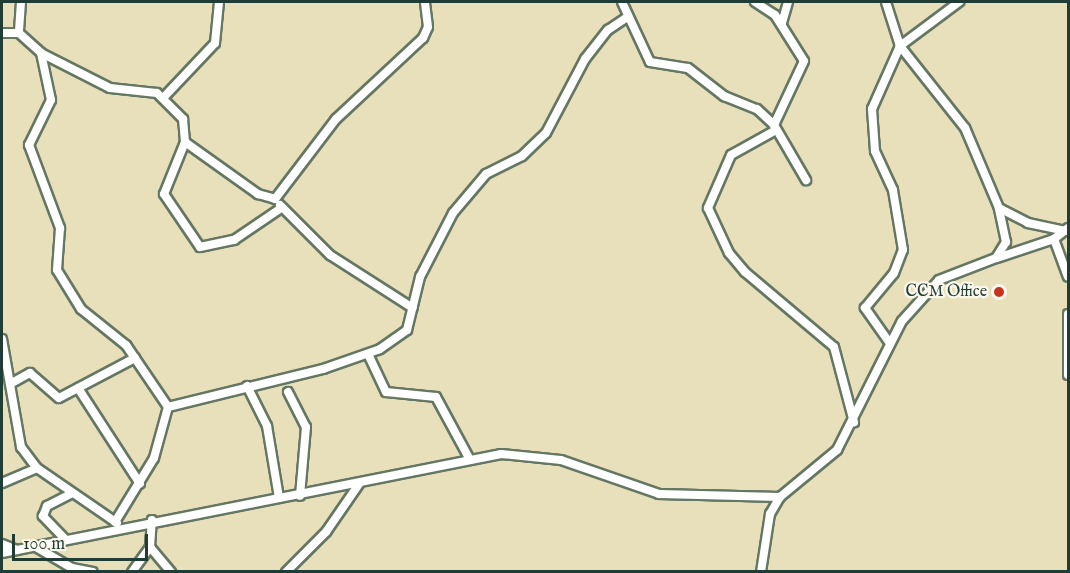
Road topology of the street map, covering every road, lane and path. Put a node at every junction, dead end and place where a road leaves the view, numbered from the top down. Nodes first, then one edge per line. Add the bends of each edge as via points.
1 (21, 2) edge
2 (219, 2) edge
3 (425, 2) edge
4 (622, 2) edge
5 (755, 2) edge
6 (788, 2) edge
7 (886, 2) edge
8 (959, 2) edge
9 (626, 18) junction
10 (782, 22) junction
11 (2, 33) edge
12 (19, 33) junction
13 (900, 46) junction
14 (41, 53) junction
15 (164, 97) junction
16 (775, 127) junction
17 (185, 142) junction
18 (806, 180) dead end
19 (275, 199) junction
20 (281, 208) junction
21 (999, 208) junction
22 (1067, 229) edge
23 (1054, 239) junction
24 (996, 258) junction
25 (1068, 277) edge
26 (413, 308) junction
27 (1068, 315) edge
28 (2, 339) edge
29 (890, 342) junction
30 (368, 354) junction
31 (135, 358) junction
32 (1068, 375) edge
33 (10, 384) junction
34 (248, 386) junction
35 (78, 388) junction
36 (288, 392) dead end
37 (168, 407) junction
38 (854, 422) junction
39 (469, 458) junction
40 (37, 468) junction
41 (2, 483) edge
42 (140, 484) junction
43 (359, 484) junction
44 (71, 494) junction
45 (300, 496) junction
46 (780, 497) junction
47 (279, 498) junction
48 (152, 520) junction
49 (118, 524) junction
50 (65, 539) junction
51 (2, 544) edge
52 (36, 547) junction
53 (150, 547) junction
54 (18, 550) junction
55 (2, 553) edge
56 (69, 569) edge
57 (93, 572) edge
58 (132, 572) edge
59 (171, 572) edge
60 (286, 572) edge
61 (761, 572) edge

1 - 12 street
2 - 15 street via 212,49
3 - 19 street via 428,27 423,38 336,119
4 - 9 street
5 - 10 street
6 - 10 street
7 - 13 street
8 - 13 street
9 - 16 street via 650,62 688,69
9 - 26 street via 608,30 585,59 546,133 471,188 434,246
10 - 16 street via 804,61
11 - 12 street
12 - 14 street
13 - 21 street via 961,120
13 - 29 street via 879,87 872,124 903,250 894,273 865,308
14 - 15 street via 110,88
14 - 31 street via 51,100 29,145 60,228 57,270 81,309
15 - 17 street via 183,118
16 - 18 street
16 - 38 street via 731,155 708,208 729,253 745,272 834,347
17 - 19 street via 258,194
17 - 20 street via 164,194 200,247 234,240
19 - 20 street
20 - 26 street via 330,255
21 - 22 street via 1028,223
21 - 24 street via 1006,242
22 - 23 street
23 - 24 street
23 - 25 street
24 - 29 street via 939,280
26 - 30 street via 407,330
27 - 32 street
28 - 33 street
29 - 38 street
30 - 34 street
30 - 39 street via 386,392 436,397
31 - 35 street
31 - 37 street
33 - 35 street via 30,372 54,398
33 - 40 street via 16,438
34 - 37 street
34 - 47 street via 267,426
35 - 42 street
36 - 45 street via 306,427
37 - 42 street via 154,458
38 - 46 street via 837,450
39 - 43 street
39 - 46 street via 501,453 551,458 658,494
40 - 41 street
40 - 44 street
42 - 49 street
43 - 45 street
43 - 60 street via 326,532
44 - 49 street
44 - 50 street via 47,506 43,516
45 - 47 street
46 - 61 street via 765,529
47 - 48 street
48 - 49 street
48 - 53 street
49 - 50 street
50 - 52 street
51 - 54 street
52 - 54 street
52 - 56 street
53 - 58 street
53 - 59 street
54 - 55 street
56 - 57 street

